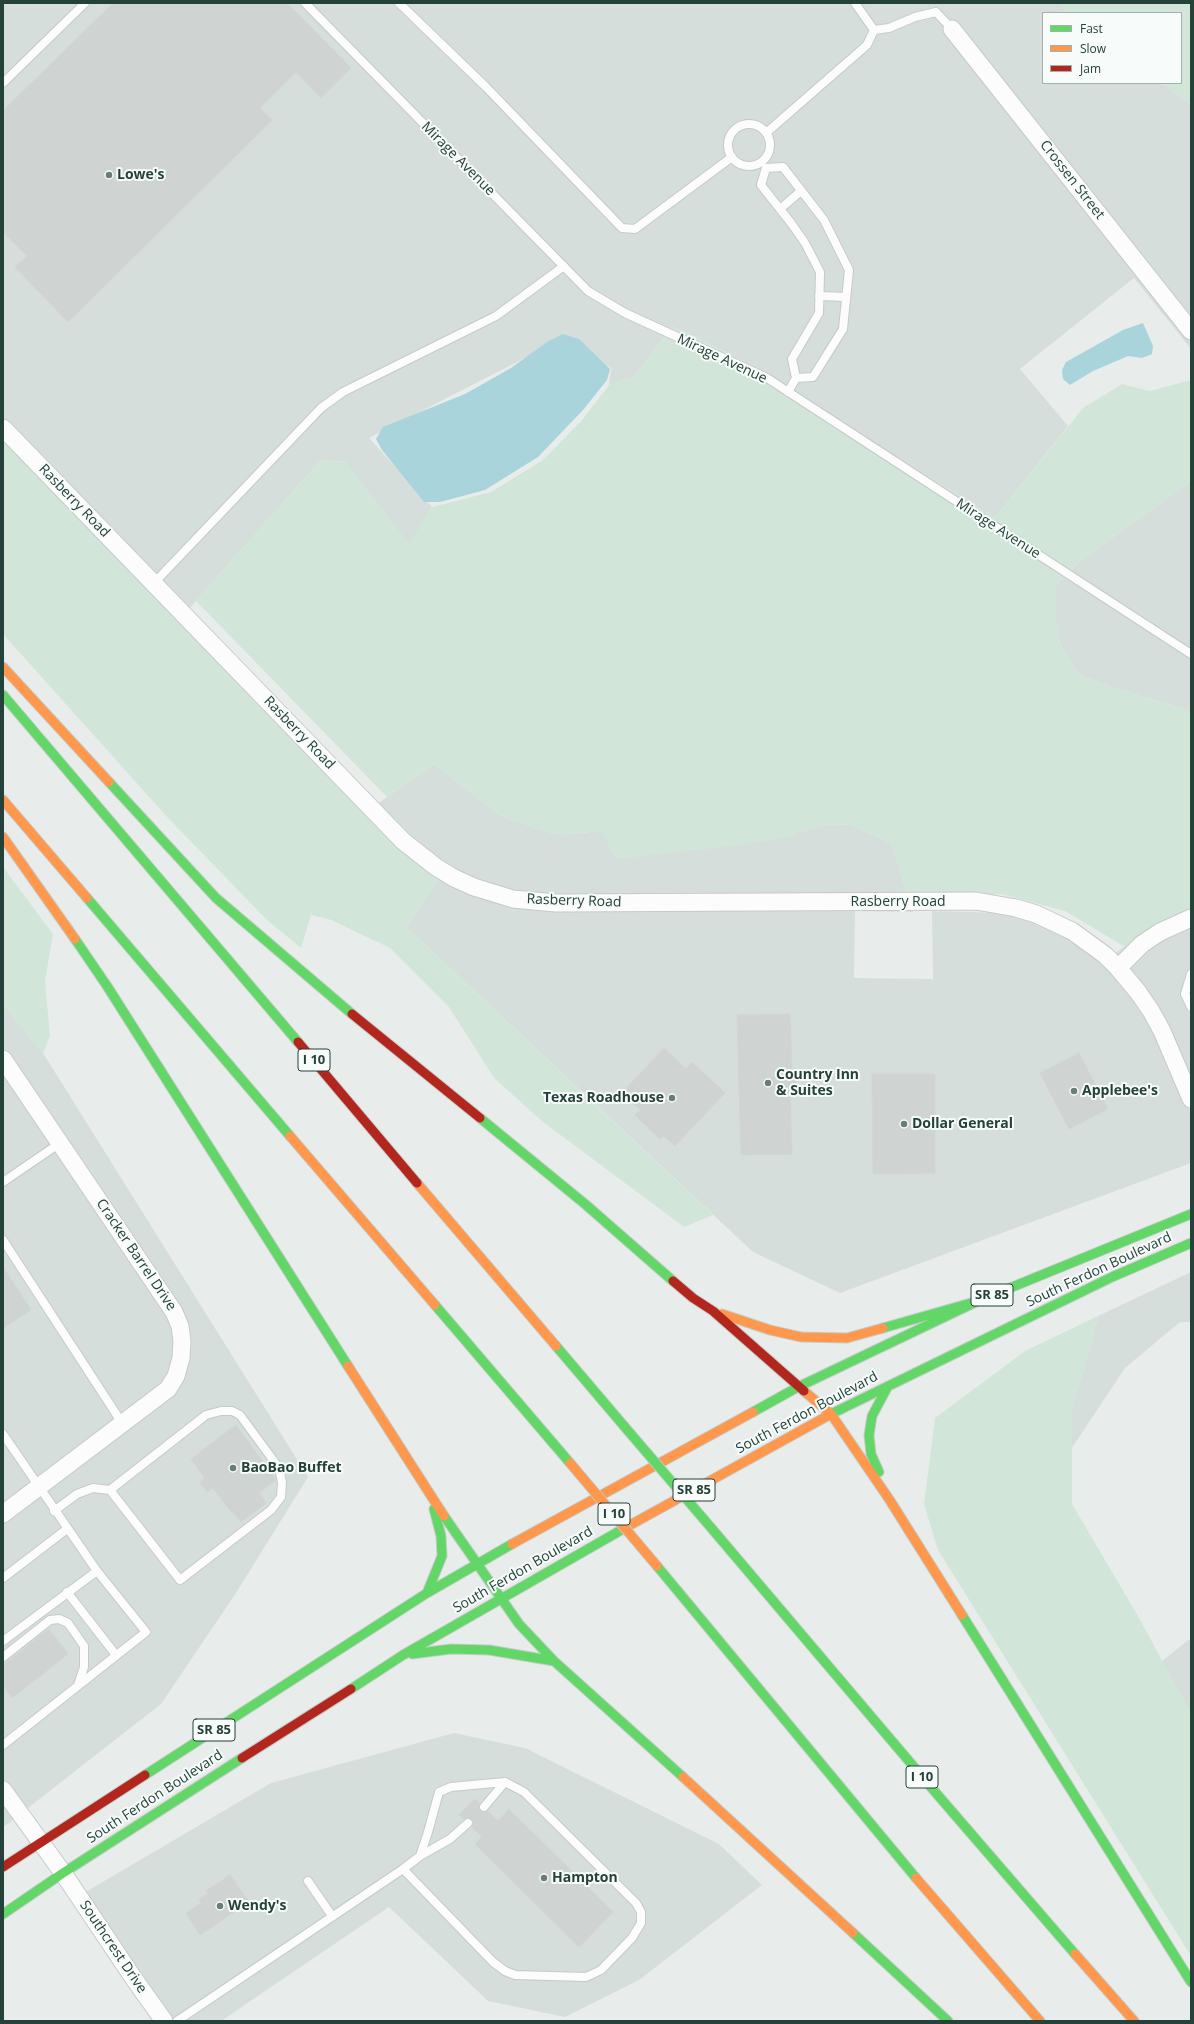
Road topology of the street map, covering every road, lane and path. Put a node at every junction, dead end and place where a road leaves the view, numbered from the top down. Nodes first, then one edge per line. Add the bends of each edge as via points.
1 (85, 3) edge
2 (305, 3) edge
3 (399, 3) edge
4 (855, 3) edge
5 (952, 29) joint
6 (874, 30) junction
7 (3, 83) edge
8 (766, 133) junction
9 (732, 157) junction
10 (764, 165) junction
11 (801, 191) junction
12 (780, 209) junction
13 (564, 266) junction
14 (819, 296) junction
15 (846, 297) junction
16 (1191, 331) edge
17 (796, 378) junction
18 (788, 392) junction
19 (3, 428) edge
20 (154, 583) junction
21 (1191, 654) edge
22 (3, 667) edge
23 (3, 695) edge
24 (3, 800) edge
25 (3, 837) edge
26 (1191, 918) edge
27 (1118, 968) junction
28 (1191, 974) edge
29 (1191, 1007) edge
30 (3, 1059) edge
31 (1191, 1099) edge
32 (60, 1143) junction
33 (3, 1182) edge
34 (1191, 1214) edge
35 (3, 1240) edge
36 (1191, 1243) edge
37 (978, 1301) junction
38 (713, 1311) junction
39 (888, 1386) junction
40 (798, 1387) junction
41 (831, 1414) junction
42 (122, 1423) junction
43 (3, 1434) edge
44 (38, 1487) junction
45 (110, 1490) junction
46 (430, 1496) junction
47 (889, 1499) junction
48 (54, 1511) junction
49 (3, 1514) edge
50 (67, 1529) junction
51 (477, 1563) junction
52 (97, 1571) junction
53 (3, 1578) edge
54 (67, 1592) junction
55 (427, 1593) junction
56 (502, 1597) junction
57 (3, 1641) edge
58 (116, 1656) junction
59 (403, 1656) junction
60 (3, 1657) edge
61 (554, 1661) junction
62 (78, 1686) junction
63 (3, 1745) edge
64 (505, 1782) junction
65 (3, 1790) edge
66 (484, 1808) dead end
67 (468, 1823) dead end
68 (41, 1841) junction
69 (420, 1856) junction
70 (3, 1867) edge
71 (403, 1869) junction
72 (63, 1873) junction
73 (308, 1881) dead end
74 (3, 1914) edge
75 (332, 1916) junction
76 (1191, 1982) edge
77 (164, 2021) edge
78 (176, 2021) edge
79 (948, 2021) edge
80 (1040, 2021) edge
81 (1134, 2021) edge

1 - 7 lane
2 - 13 lane, Mirage Avenue
3 - 9 lane via 486,87 622,228 635,228
4 - 6 lane
5 - 6 lane via 936,12 915,17 889,28
5 - 16 street, Crossen Street
6 - 8 lane via 867,46
8 - 9 lane via 754,124 740,126 734,130 728,143
8 - 10 lane via 770,146
9 - 10 lane via 744,165
10 - 11 lane via 783,167
10 - 12 lane via 761,185
11 - 12 lane
11 - 15 lane via 824,220 849,270
12 - 14 lane via 805,243 820,272
13 - 18 lane, Mirage Avenue via 588,291 625,313 767,378
13 - 20 lane via 496,316 343,392 321,408
14 - 15 lane
14 - 17 lane via 819,313 792,359
15 - 17 lane via 843,329 813,377
17 - 18 lane
18 - 21 lane, Mirage Avenue
19 - 20 street, Rasberry Road
20 - 27 street, Rasberry Road via 403,841 436,867 474,887 513,899 556,903 976,901 1016,908 1054,922 1090,943
22 - 38 main road via 216,898 353,1016 585,1204 693,1298
23 - 81 main road, I 10, bridge via 936,1793
24 - 80 main road, I 10, bridge via 570,1463 924,1887
25 - 46 main road via 150,1051
26 - 27 street via 1160,932 1142,944
27 - 31 street, Rasberry Road via 1151,1011
28 - 29 lane via 1185,994
30 - 32 street, Cracker Barrel Drive
32 - 33 lane
32 - 42 street, Cracker Barrel Drive via 165,1298 180,1326 181,1358 168,1389
34 - 37 main road, South Ferdon Boulevard / SR 85
35 - 42 lane
36 - 39 main road, South Ferdon Boulevard / SR 85 via 1112,1277
37 - 38 main road via 847,1338 801,1337 770,1330
37 - 40 main road, South Ferdon Boulevard / SR 85
38 - 40 main road
39 - 41 main road, South Ferdon Boulevard / SR 85
39 - 47 main road via 872,1416 869,1435 871,1454
40 - 41 main road
40 - 51 main road, South Ferdon Boulevard / SR 85
41 - 47 main road
41 - 56 main road, South Ferdon Boulevard / SR 85
42 - 44 street, Cracker Barrel Drive
43 - 44 lane
44 - 48 lane
44 - 49 street, Cracker Barrel Drive
45 - 45 lane via 180,1580 271,1510 281,1497 282,1482 279,1468 240,1415 221,1410 206,1415
45 - 48 lane via 93,1488 77,1494
46 - 51 main road
46 - 55 main road via 441,1536 442,1556
47 - 76 main road
48 - 50 lane
50 - 52 lane
50 - 53 lane
51 - 55 main road, South Ferdon Boulevard / SR 85
51 - 56 main road
52 - 54 lane
52 - 58 lane via 146,1632
54 - 57 lane
54 - 58 lane
55 - 68 main road, South Ferdon Boulevard / SR 85
56 - 59 main road, South Ferdon Boulevard / SR 85
56 - 61 main road via 519,1624
58 - 62 lane
59 - 61 main road via 452,1649 489,1650
59 - 72 main road, South Ferdon Boulevard / SR 85
60 - 62 lane via 50,1620 60,1619 68,1623 84,1646 84,1667
61 - 79 main road via 614,1713
62 - 63 lane
64 - 66 lane
64 - 69 lane via 451,1787 439,1792
64 - 71 lane via 524,1792 636,1903 641,1912 641,1923 632,1938 600,1970 586,1977 516,1975 506,1971 493,1962
65 - 68 street
67 - 69 lane via 450,1839
68 - 70 main road, South Ferdon Boulevard / SR 85
68 - 72 street, Southcrest Drive
69 - 71 lane
71 - 75 lane
72 - 74 main road, South Ferdon Boulevard / SR 85
72 - 77 street, Southcrest Drive
73 - 75 lane
75 - 78 lane

